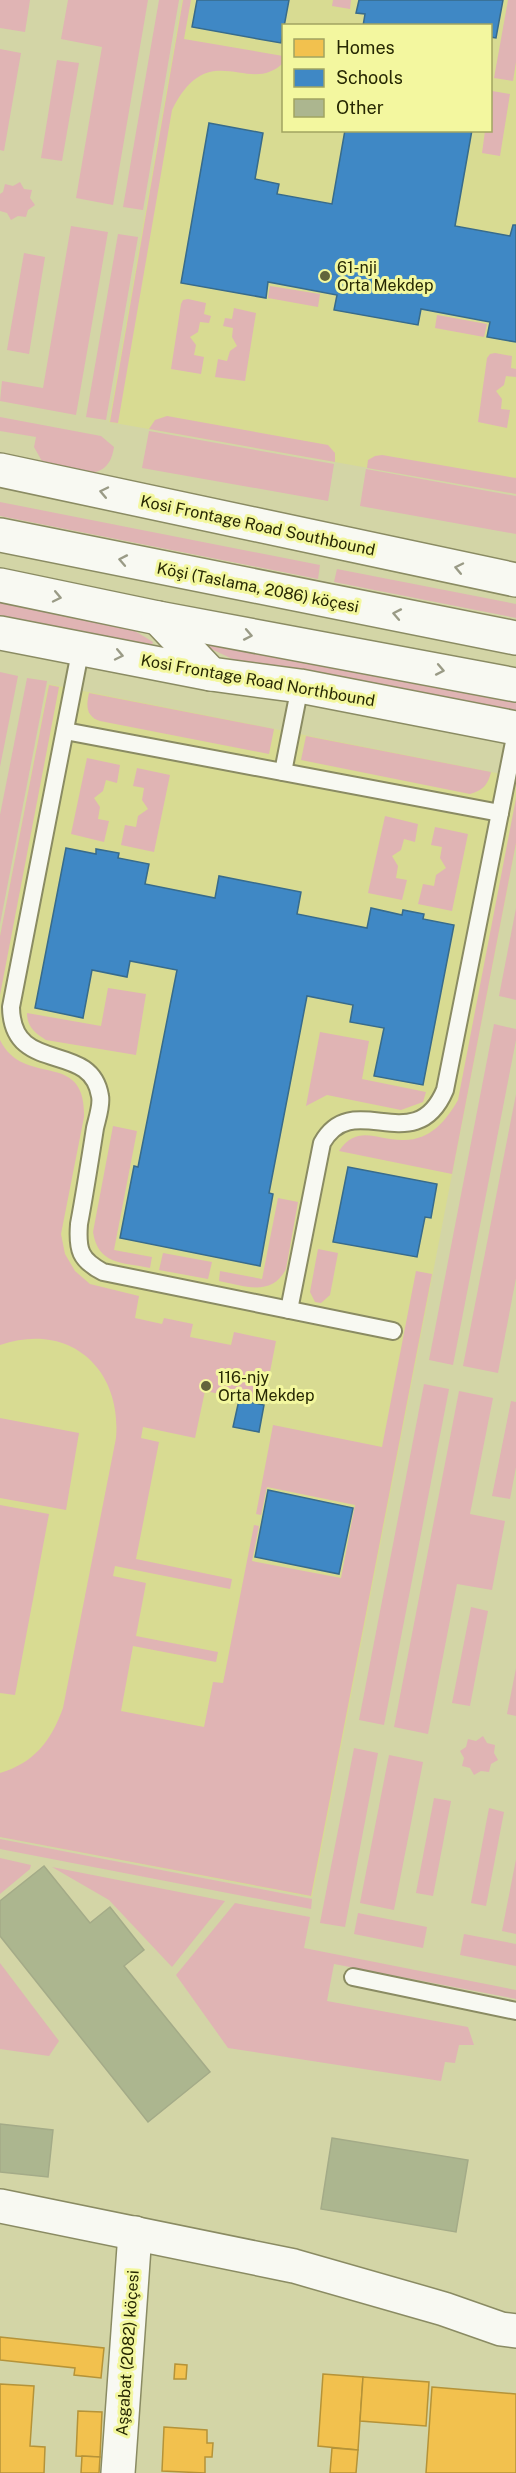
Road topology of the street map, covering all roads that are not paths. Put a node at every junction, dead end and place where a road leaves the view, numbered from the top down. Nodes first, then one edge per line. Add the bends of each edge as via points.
1 (0, 470) edge
2 (0, 535) edge
3 (516, 580) edge
4 (0, 585) edge
5 (158, 618) junction
6 (0, 633) edge
7 (516, 638) edge
8 (81, 647) junction
9 (211, 674) junction
10 (516, 685) edge
11 (300, 686) junction
12 (516, 730) edge
13 (65, 731) junction
14 (283, 772) junction
15 (500, 813) junction
16 (289, 1310) junction
17 (393, 1331) dead end
18 (353, 1977) dead end
19 (516, 2011) edge
20 (0, 2206) edge
21 (135, 2233) junction
22 (516, 2331) edge
23 (118, 2473) edge

3 -> 1 street, Kosi Frontage Road Southbound
7 -> 2 street, Köşi (Taslama, 2086) köçesi
4 -> 5 street
5 - 9 street
5 -> 10 street
6 - 8 street, Kosi Frontage Road Northbound
8 -> 9 street, Kosi Frontage Road Northbound
8 - 13 lane
9 - 11 street, Kosi Frontage Road Northbound
11 - 12 street, Kosi Frontage Road Northbound
11 - 14 lane
12 - 15 lane
13 - 14 lane
13 - 16 lane via 11,1007 18,1038 31,1048 79,1064 93,1077 101,1097 80,1224 81,1254 103,1272
14 - 15 lane
15 - 16 lane via 445,1090 428,1116 412,1123 355,1119 327,1133
16 - 17 lane
18 - 19 lane
20 - 21 street
21 - 22 street via 294,2266
21 - 23 street, Aşgabat (2082) köçesi

